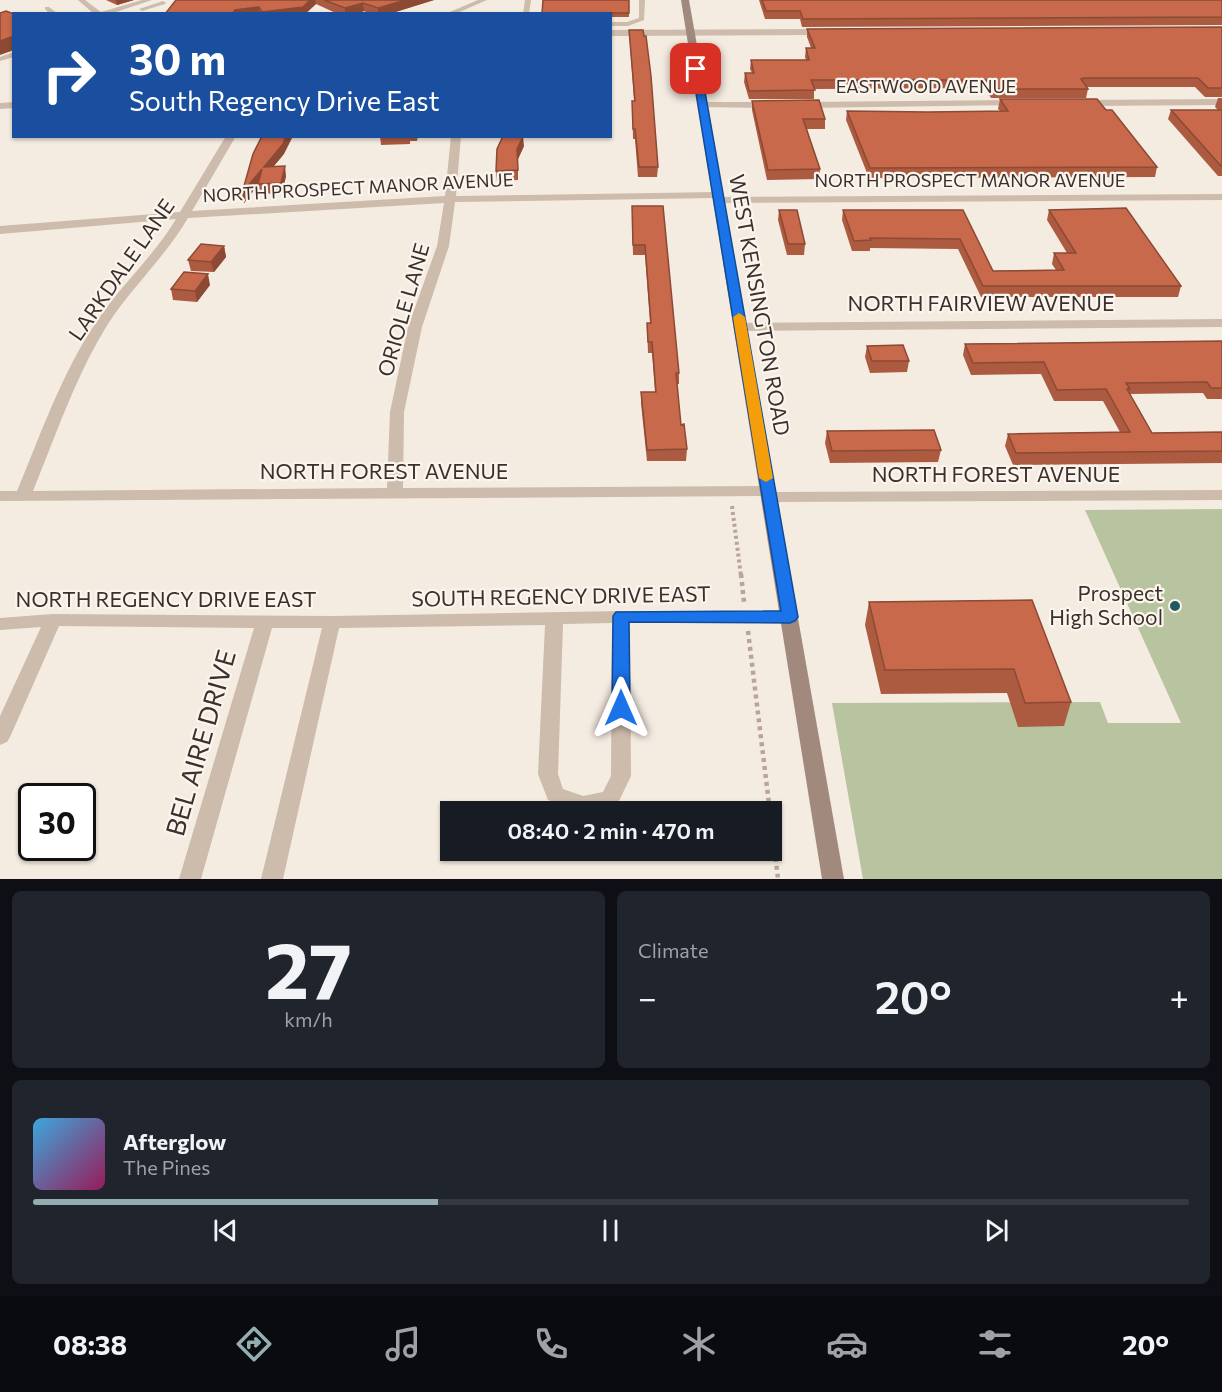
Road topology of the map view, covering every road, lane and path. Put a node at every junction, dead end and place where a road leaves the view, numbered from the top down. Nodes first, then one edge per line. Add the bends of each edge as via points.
1 (81, 0) edge
2 (135, 0) edge
3 (149, 0) edge
4 (484, 0) edge
5 (642, 0) edge
6 (685, 0) edge
7 (161, 1) edge
8 (47, 8) dead end
9 (52, 12) edge
10 (97, 12) edge
11 (101, 12) edge
12 (102, 12) edge
13 (132, 12) edge
14 (453, 12) edge
15 (612, 24) edge
16 (690, 32) junction
17 (832, 32) edge
18 (612, 33) edge
19 (1222, 102) edge
20 (1033, 103) edge
21 (1069, 103) edge
22 (703, 105) junction
23 (230, 138) edge
24 (456, 138) edge
25 (1222, 197) edge
26 (718, 198) junction
27 (450, 199) junction
28 (186, 214) junction
29 (0, 230) edge
30 (1222, 323) edge
31 (740, 327) junction
32 (395, 494) junction
33 (769, 494) junction
34 (23, 495) junction
35 (1222, 495) edge
36 (0, 496) edge
37 (732, 503) dead end
38 (621, 616) junction
39 (746, 617) junction
40 (790, 617) junction
41 (554, 619) junction
42 (53, 621) junction
43 (265, 622) junction
44 (332, 622) junction
45 (0, 624) edge
46 (0, 737) edge
47 (769, 801) edge
48 (776, 861) edge
49 (190, 879) edge
50 (272, 879) edge
51 (778, 879) edge
52 (833, 879) edge

1 - 10 lane
2 - 11 lane
3 - 12 lane
4 - 14 lane
5 - 15 lane via 642,19
6 - 16 main road, WEST KENSINGTON ROAD
7 - 13 lane
8 - 9 lane
16 - 17 street
16 - 18 street
16 - 22 main road, WEST KENSINGTON ROAD
19 - 21 street
20 - 22 street, EASTWOOD AVENUE
22 - 26 main road, WEST KENSINGTON ROAD
23 - 28 street, LARKDALE LANE
24 - 27 street, ORIOLE LANE
25 - 26 street, NORTH PROSPECT MANOR AVENUE
26 - 27 street, NORTH PROSPECT MANOR AVENUE
26 - 31 main road, WEST KENSINGTON ROAD
27 - 28 street, NORTH PROSPECT MANOR AVENUE
27 - 32 street, ORIOLE LANE via 443,246 415,327 397,412
28 - 29 street, NORTH PROSPECT MANOR AVENUE
28 - 34 street, LARKDALE LANE via 167,244 103,322 73,376
30 - 31 street, NORTH FAIRVIEW AVENUE
31 - 33 main road, WEST KENSINGTON ROAD
32 - 33 street, NORTH FOREST AVENUE
32 - 34 street, NORTH FOREST AVENUE
33 - 35 street, NORTH FOREST AVENUE
33 - 40 main road, WEST KENSINGTON ROAD
34 - 36 street, NORTH FOREST AVENUE
37 - 39 path
38 - 39 street, SOUTH REGENCY DRIVE EAST
38 - 41 street, SOUTH REGENCY DRIVE EAST
38 - 41 street via 621,776 610,799 582,805 555,794 548,774
39 - 40 street, SOUTH REGENCY DRIVE EAST
39 - 47 path
40 - 52 main road, WEST KENSINGTON ROAD
41 - 44 street, SOUTH REGENCY DRIVE EAST
42 - 43 street, NORTH REGENCY DRIVE EAST
42 - 45 street, NORTH REGENCY DRIVE EAST
42 - 46 street
43 - 44 street, NORTH REGENCY DRIVE EAST
43 - 49 street, BEL AIRE DRIVE
44 - 50 street
48 - 51 path

